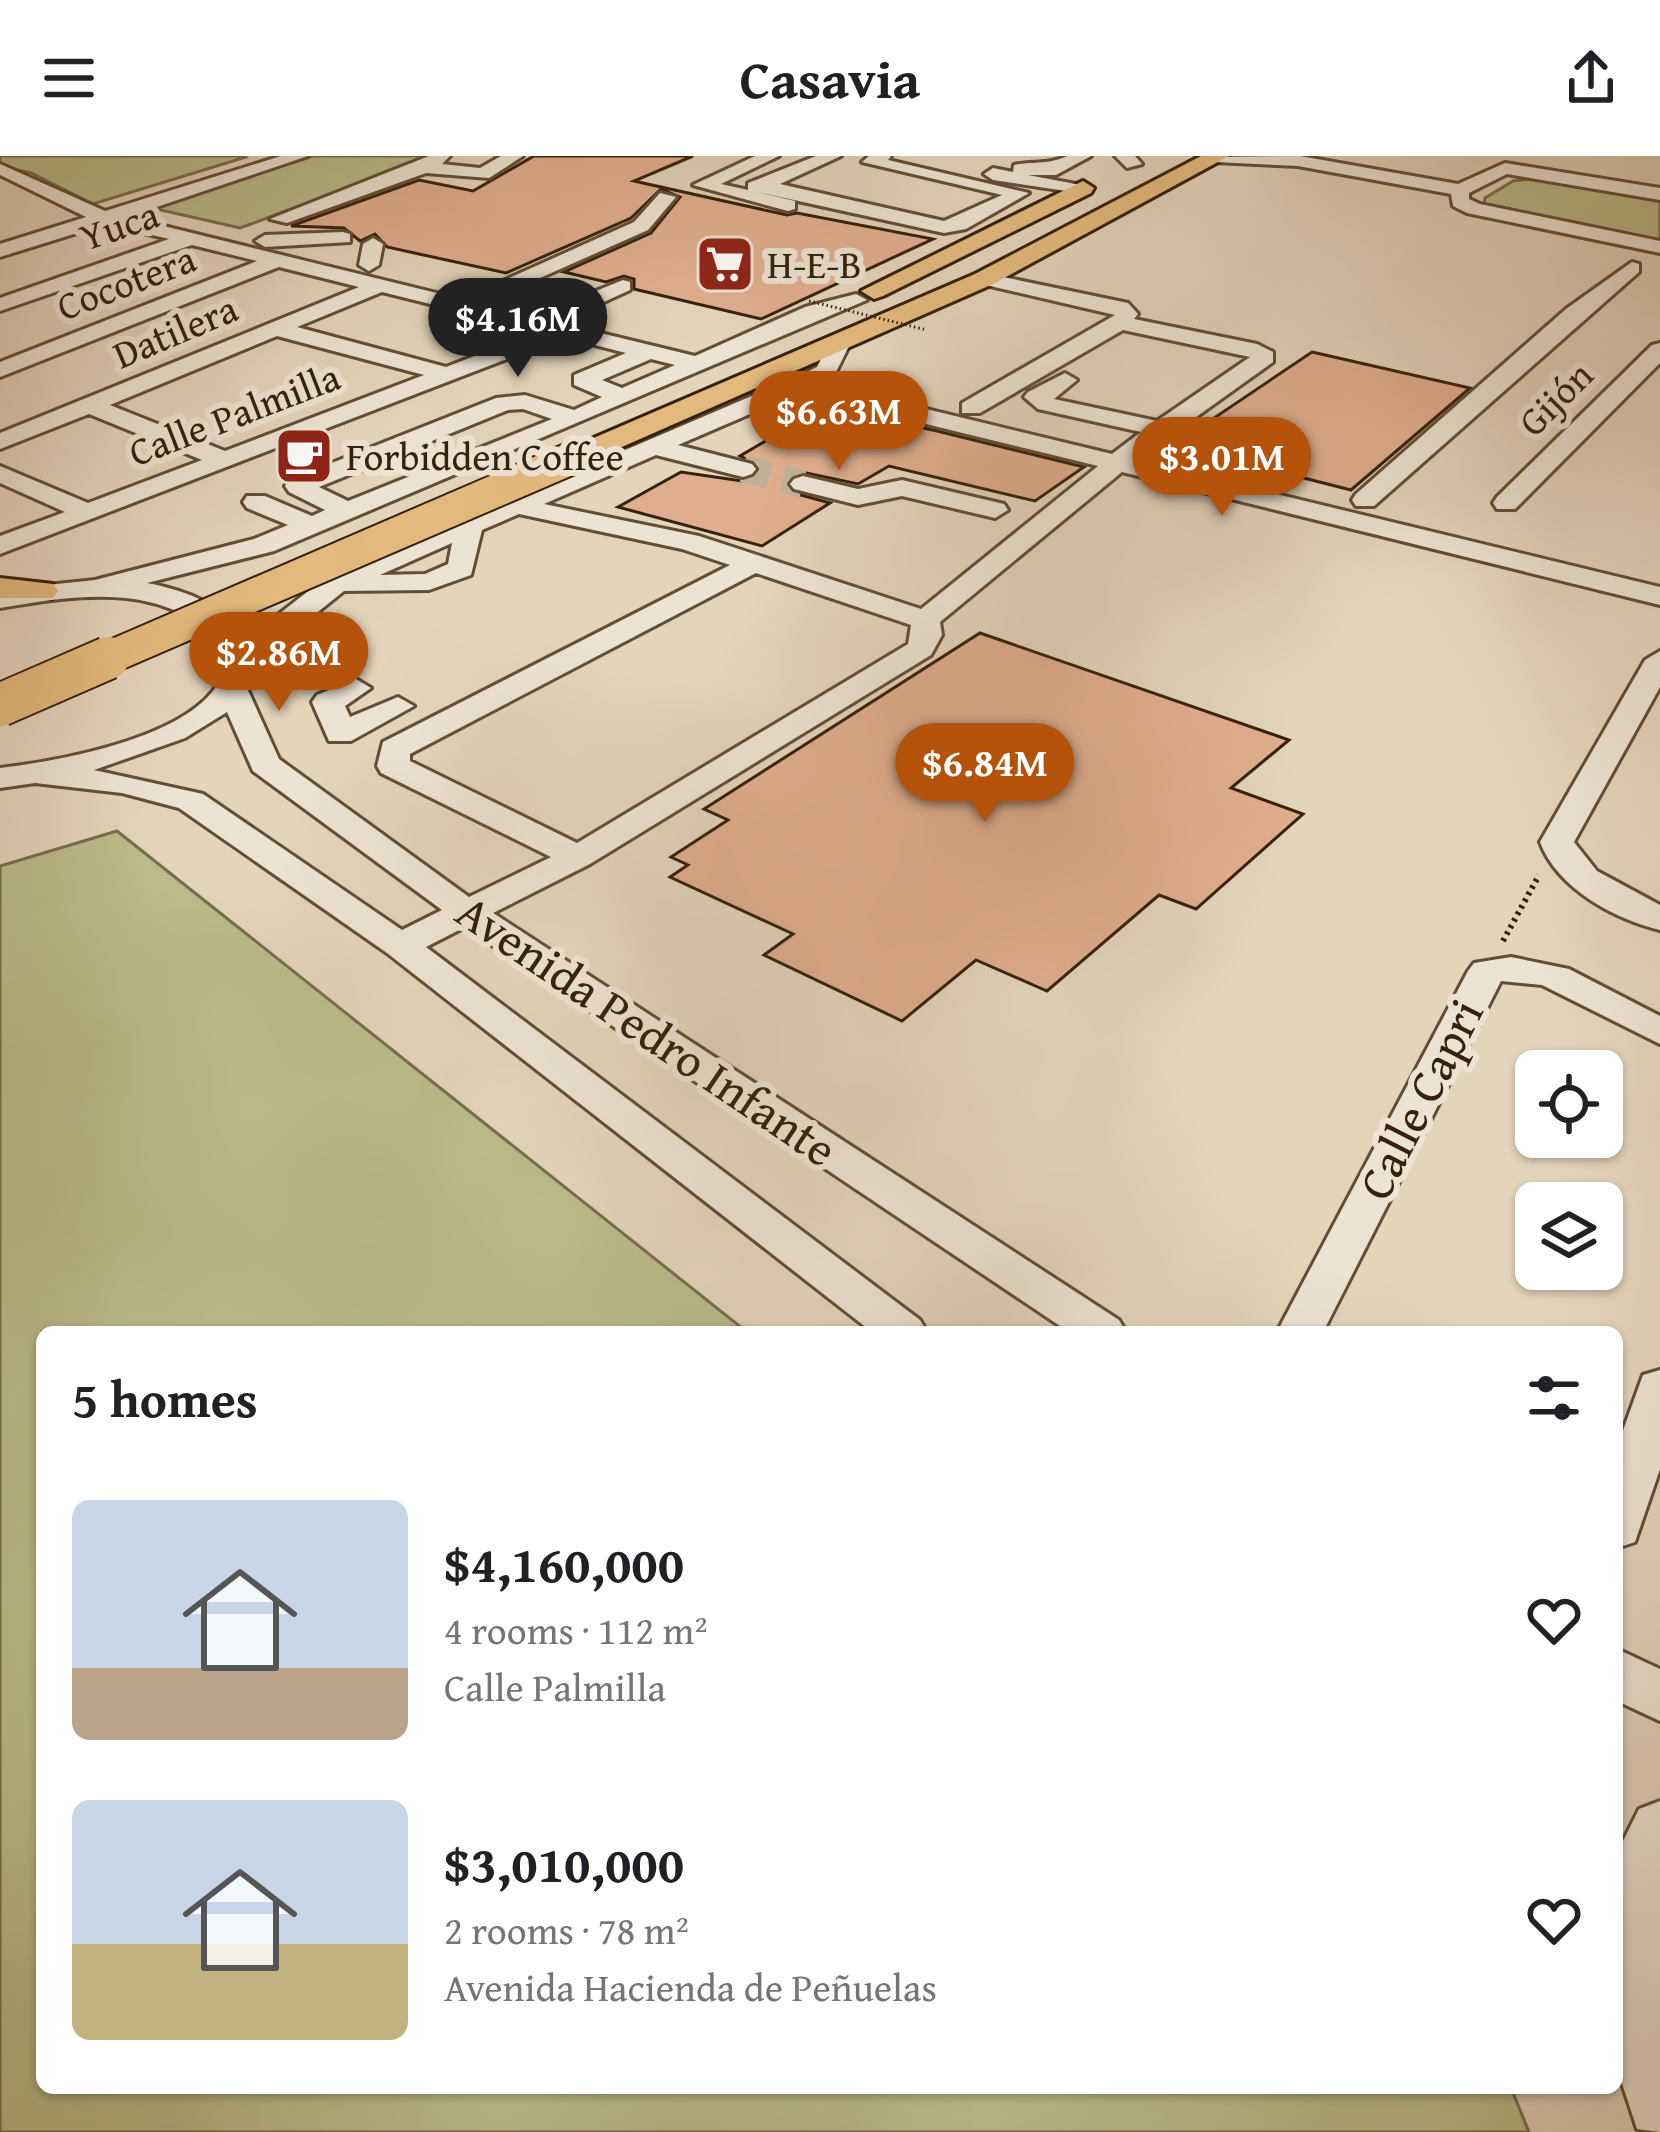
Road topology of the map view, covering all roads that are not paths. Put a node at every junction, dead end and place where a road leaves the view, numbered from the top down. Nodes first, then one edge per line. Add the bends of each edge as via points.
1 (476, 156) edge
2 (514, 156) edge
3 (770, 156) edge
4 (832, 156) edge
5 (893, 156) edge
6 (1082, 156) edge
7 (1334, 156) edge
8 (273, 157) edge
9 (1216, 157) edge
10 (1299, 158) edge
11 (1135, 159) edge
12 (976, 161) dead end
13 (1512, 162) edge
14 (439, 165) edge
15 (861, 166) edge
16 (0, 169) edge
17 (1383, 170) junction
18 (34, 179) junction
19 (761, 184) junction
20 (1468, 185) junction
21 (1656, 188) edge
22 (0, 190) edge
23 (1079, 190) junction
24 (738, 194) junction
25 (802, 194) junction
26 (667, 196) dead end
27 (97, 210) junction
28 (280, 219) dead end
29 (194, 238) junction
30 (344, 238) dead end
31 (0, 239) edge
32 (971, 244) junction
33 (1660, 247) edge
34 (0, 251) edge
35 (271, 251) junction
36 (373, 265) junction
37 (1631, 268) dead end
38 (984, 279) junction
39 (622, 286) dead end
40 (477, 300) junction
41 (856, 300) junction
42 (0, 305) edge
43 (563, 321) junction
44 (1120, 323) junction
45 (274, 328) junction
46 (839, 344) junction
47 (1660, 350) edge
48 (728, 351) junction
49 (648, 352) junction
50 (699, 364) junction
51 (0, 370) edge
52 (826, 371) junction
53 (1035, 374) junction
54 (450, 375) junction
55 (797, 385) junction
56 (622, 397) junction
57 (92, 406) junction
58 (971, 408) junction
59 (1171, 414) junction
60 (574, 418) junction
61 (0, 442) edge
62 (651, 446) junction
63 (564, 450) junction
64 (1130, 454) junction
65 (223, 459) junction
66 (743, 469) tunnel mouth
67 (0, 474) edge
68 (803, 484) tunnel mouth
69 (1365, 500) junction
70 (256, 502) dead end
71 (1506, 502) dead end
72 (512, 505) junction
73 (345, 510) junction
74 (995, 510) dead end
75 (87, 512) junction
76 (310, 525) junction
77 (264, 545) junction
78 (0, 546) edge
79 (754, 562) junction
80 (1660, 570) edge
81 (335, 584) junction
82 (0, 588) edge
83 (95, 588) junction
84 (41, 591) junction
85 (1660, 596) edge
86 (0, 599) edge
87 (925, 620) junction
88 (244, 656) junction
89 (1660, 660) edge
90 (318, 671) dead end
91 (0, 676) edge
92 (356, 688) junction
93 (232, 689) junction
94 (0, 706) edge
95 (398, 706) junction
96 (436, 723) junction
97 (42, 775) junction
98 (0, 778) edge
99 (578, 857) junction
100 (467, 912) junction
101 (1660, 919) edge
102 (400, 945) junction
103 (1660, 1032) edge
104 (896, 1326) edge
105 (1094, 1326) edge
106 (1303, 1326) edge
107 (1660, 1388) edge
108 (1623, 1508) edge
109 (1623, 1676) edge
110 (1660, 1697) edge
111 (1660, 1828) edge
112 (1624, 1884) edge
113 (1660, 2107) edge

1 - 14 street
2 - 14 street via 483,174
3 - 24 street via 703,185
4 - 19 street
5 - 23 street
6 - 12 street via 1046,172
7 - 17 street
8 - 27 street
9 - 10 street
9 - 38 main road
10 - 17 street
11 - 23 main road
13 - 20 street
13 - 21 street
14 - 28 street
15 - 25 street
15 - 25 street via 1020,193 949,226
16 - 18 street
17 - 20 street
18 - 22 street
18 - 27 street
19 - 24 street
19 - 25 street
20 - 33 street via 1460,202 1474,209
23 - 32 main road
24 - 32 street
26 - 40 street via 641,226
27 - 29 street
27 - 31 street
27 - 34 street
27 - 35 street
29 - 35 street
29 - 42 street, Yuca
30 - 35 street
32 - 41 main road
35 - 36 street
35 - 51 street, Cocotera
36 - 40 street
36 - 45 street, Datilera
37 - 69 street
38 - 44 street via 1120,308 1127,314
38 - 46 main road
39 - 43 street, Calle Palmilla
40 - 43 street
41 - 48 street
41 - 63 main road via 765,354
43 - 48 street
43 - 49 street
43 - 54 street, Calle Palmilla
44 - 53 street
44 - 59 street via 1265,356
45 - 54 street
45 - 57 street, Datilera
46 - 52 street
46 - 63 main road
47 - 71 street, Gijón
48 - 50 street
49 - 50 street
49 - 56 street via 582,380
50 - 56 street
52 - 55 street
52 - 58 street
53 - 58 street
53 - 59 street via 1075,382 1036,397 1046,404
54 - 65 street, Calle Palmilla
55 - 62 street
55 - 64 street
56 - 60 street
57 - 61 street, Datilera
57 - 65 street
58 - 64 street
59 - 64 street
60 - 73 street
60 - 73 street via 504,403 298,486
62 - 66 street
62 - 72 street
63 - 91 main road
63 - 94 main road, bridge
64 - 69 street
64 - 85 street
64 - 87 street
65 - 75 street, Calle Palmilla
67 - 75 street
68 - 74 street via 858,497 902,488
69 - 80 street
70 - 76 street
72 - 79 street
72 - 81 street via 470,524 461,569 429,582
73 - 76 street
75 - 78 street, Calle Palmilla
76 - 77 street
77 - 81 street via 262,564 272,572
77 - 83 street
79 - 87 street
79 - 96 street
81 - 88 street
82 - 84 main road
83 - 84 street
83 - 88 street via 187,602 218,618
84 - 86 street
87 - 99 street via 920,649
88 - 93 street
89 - 101 street via 1557,842 1579,874
90 - 92 street
92 - 95 street
92 - 95 street via 328,702 340,734
93 - 97 street via 174,729
93 - 100 street, Avenida Pedro Infante via 266,764
95 - 96 street
96 - 99 street via 394,749 392,766
97 - 98 street
97 - 102 street, Avenida Pedro Infante via 191,800
99 - 100 street
100 - 102 street
100 - 105 street, Avenida Pedro Infante
102 - 104 street, Avenida Pedro Infante
103 - 106 street, Calle Capri via 1555,974 1487,971
107 - 108 street
109 - 110 street
111 - 112 street
112 - 113 street via 1627,1989

